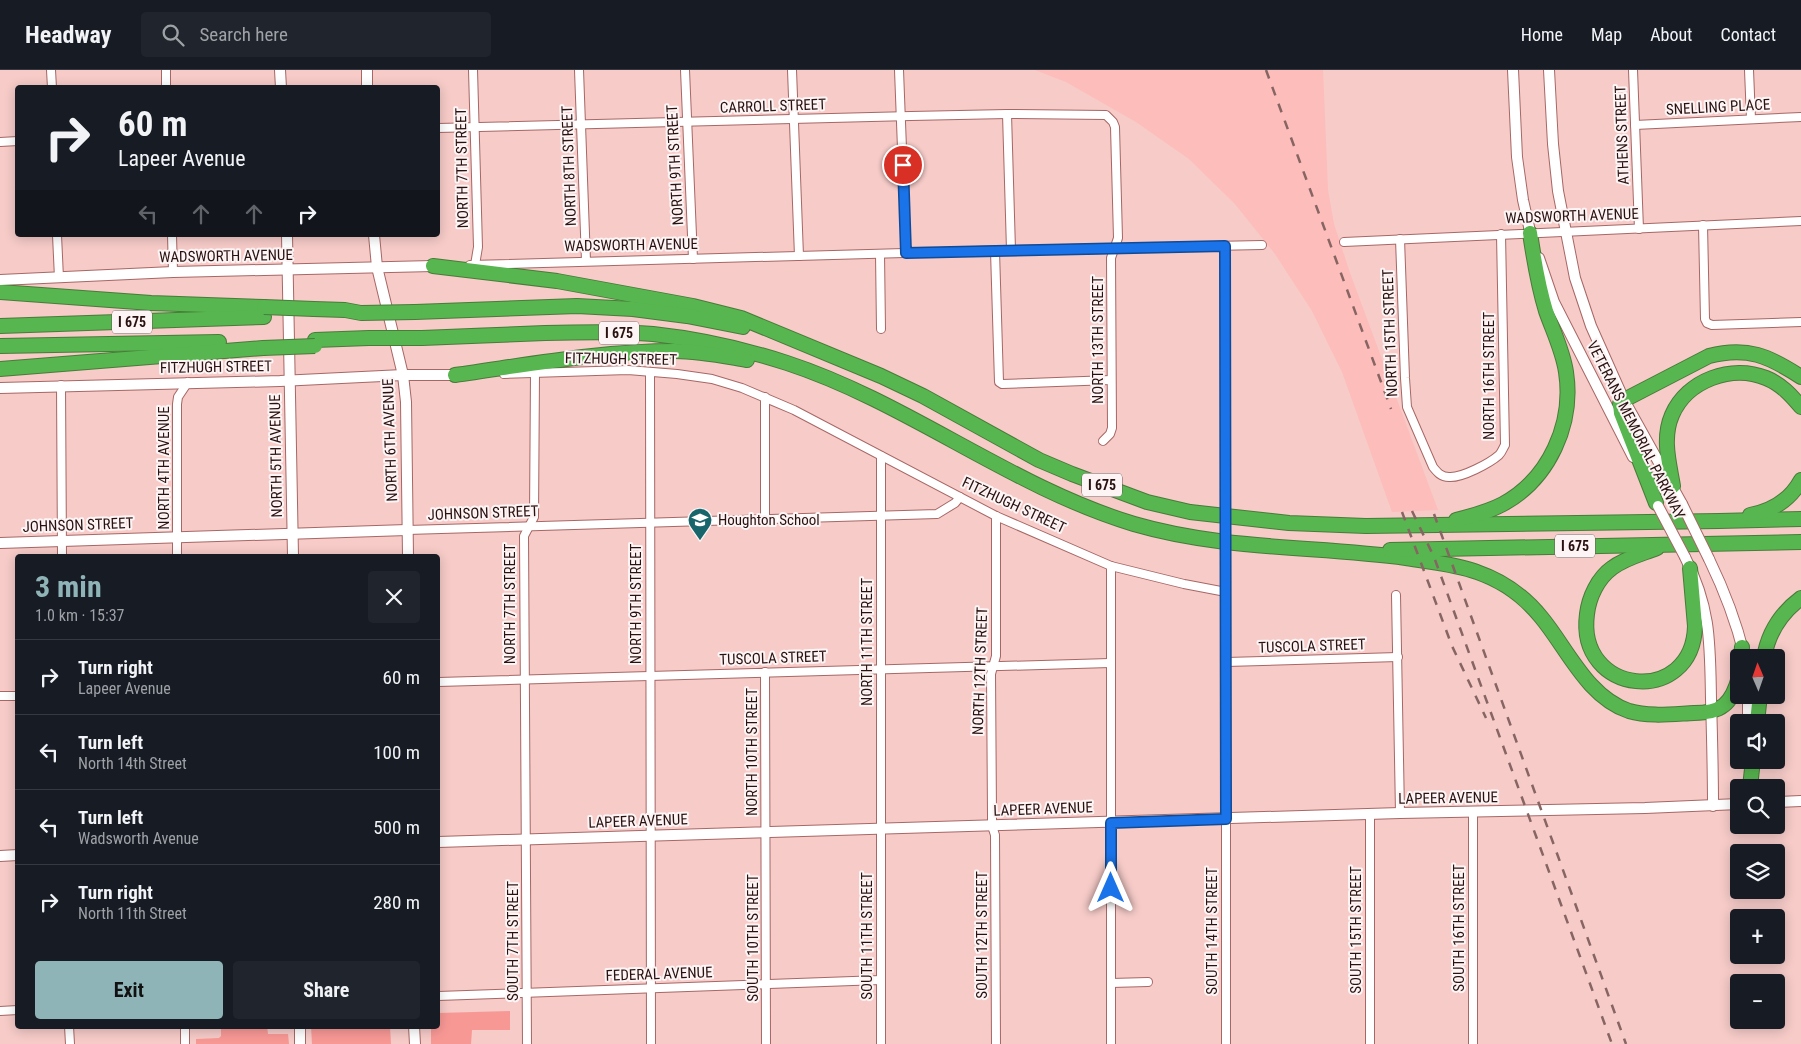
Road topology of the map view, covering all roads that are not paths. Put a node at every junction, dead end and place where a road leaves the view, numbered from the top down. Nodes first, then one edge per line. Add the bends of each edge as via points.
1 (51, 70) edge
2 (166, 70) edge
3 (280, 70) edge
4 (367, 70) edge
5 (473, 70) edge
6 (579, 70) edge
7 (685, 70) edge
8 (792, 70) edge
9 (899, 70) edge
10 (1513, 70) edge
11 (1549, 70) edge
12 (1633, 70) edge
13 (1749, 70) edge
14 (52, 85) edge
15 (166, 85) edge
16 (281, 85) edge
17 (367, 85) edge
18 (1007, 114) junction
19 (901, 116) junction
20 (1110, 117) joint
21 (1801, 117) edge
22 (1752, 119) junction
23 (794, 120) junction
24 (687, 123) junction
25 (581, 125) junction
26 (1636, 125) junction
27 (476, 127) junction
28 (440, 128) edge
29 (15, 141) edge
30 (0, 142) edge
31 (1801, 221) edge
32 (1703, 225) junction
33 (1639, 229) junction
34 (1566, 231) junction
35 (1530, 233) junction
36 (1501, 234) junction
37 (57, 237) edge
38 (172, 237) edge
39 (287, 237) edge
40 (374, 237) edge
41 (1400, 238) junction
42 (1344, 242) dead end
43 (1262, 245) dead end
44 (1225, 246) junction
45 (1116, 248) junction
46 (1011, 250) junction
47 (995, 251) junction
48 (906, 253) junction
49 (880, 254) junction
50 (799, 256) junction
51 (694, 258) junction
52 (586, 261) junction
53 (475, 265) junction
54 (433, 266) junction
55 (377, 268) junction
56 (289, 270) junction
57 (173, 272) junction
58 (59, 278) junction
59 (0, 280) edge
60 (0, 292) edge
61 (264, 312) junction
62 (1801, 322) edge
63 (0, 326) edge
64 (881, 329) dead end
65 (794, 340) junction
66 (263, 345) junction
67 (0, 346) edge
68 (0, 369) edge
69 (650, 372) junction
70 (810, 372) junction
71 (535, 373) junction
72 (403, 375) junction
73 (455, 375) junction
74 (1801, 377) edge
75 (290, 380) junction
76 (1111, 380) junction
77 (188, 382) junction
78 (60, 385) junction
79 (0, 388) edge
80 (764, 397) junction
81 (1624, 400) junction
82 (1801, 407) edge
83 (1103, 441) dead end
84 (881, 456) junction
85 (1443, 476) joint
86 (1801, 480) edge
87 (1673, 486) junction
88 (960, 497) junction
89 (1657, 505) junction
90 (881, 516) junction
91 (996, 516) junction
92 (1801, 518) edge
93 (766, 519) junction
94 (1719, 521) junction
95 (649, 523) junction
96 (1439, 525) junction
97 (529, 527) junction
98 (407, 530) junction
99 (292, 534) junction
100 (177, 538) junction
101 (62, 541) junction
102 (1801, 542) edge
103 (0, 543) edge
104 (1665, 545) junction
105 (1350, 551) junction
106 (62, 554) edge
107 (177, 554) edge
108 (293, 554) edge
109 (408, 554) edge
110 (1688, 562) junction
111 (1112, 566) junction
112 (1226, 592) junction
113 (1396, 596) dead end
114 (1801, 598) edge
115 (1741, 649) edge
116 (1767, 649) edge
117 (1398, 658) junction
118 (1226, 662) junction
119 (1110, 663) junction
120 (993, 665) junction
121 (881, 668) junction
122 (765, 672) junction
123 (650, 676) junction
124 (524, 680) junction
125 (440, 682) edge
126 (0, 696) edge
127 (15, 696) edge
128 (1730, 698) edge
129 (1712, 713) junction
130 (1785, 802) edge
131 (1801, 802) edge
132 (1730, 805) edge
133 (1713, 806) junction
134 (1473, 812) junction
135 (1400, 814) junction
136 (1370, 815) junction
137 (1226, 819) junction
138 (1111, 823) junction
139 (992, 826) junction
140 (881, 829) junction
141 (767, 832) junction
142 (651, 835) junction
143 (526, 838) junction
144 (440, 842) edge
145 (15, 855) edge
146 (0, 856) edge
147 (881, 980) junction
148 (1111, 982) junction
149 (1148, 982) dead end
150 (767, 984) junction
151 (651, 988) junction
152 (526, 993) junction
153 (440, 996) edge
154 (15, 1010) edge
155 (0, 1011) edge
156 (69, 1029) edge
157 (185, 1029) edge
158 (300, 1029) edge
159 (414, 1029) edge
160 (70, 1044) edge
161 (185, 1044) edge
162 (300, 1044) edge
163 (415, 1044) edge
164 (527, 1044) edge
165 (651, 1044) edge
166 (766, 1044) edge
167 (881, 1044) edge
168 (996, 1044) edge
169 (1111, 1044) edge
170 (1226, 1044) edge
171 (1370, 1044) edge
172 (1473, 1044) edge

1 - 14 street
2 - 15 street
3 - 16 street
4 - 17 street
5 - 27 street, NORTH 7TH STREET
6 - 25 street, NORTH 8TH STREET
7 - 24 street, NORTH 9TH STREET
8 - 23 street
9 - 19 street
10 - 35 street, VETERANS MEMORIAL PARKWAY via 1517,157
11 - 34 street, VETERANS MEMORIAL PARKWAY via 1554,154
12 - 26 street, ATHENS STREET
13 - 22 street
18 - 19 street, CARROLL STREET
18 - 20 street, CARROLL STREET
18 - 46 street
19 - 23 street, CARROLL STREET
19 - 48 street
20 - 45 street, NORTH 13TH STREET via 1115,127
21 - 22 street, SNELLING PLACE
22 - 26 street, SNELLING PLACE
23 - 24 street, CARROLL STREET
23 - 50 street
24 - 25 street, CARROLL STREET
24 - 51 street, NORTH 9TH STREET
25 - 27 street, CARROLL STREET
25 - 52 street, NORTH 8TH STREET
26 - 33 street, ATHENS STREET
27 - 28 street, CARROLL STREET
27 - 53 street, NORTH 7TH STREET via 478,247
29 - 30 street
31 - 32 street, WADSWORTH AVENUE
32 - 33 street, WADSWORTH AVENUE
32 - 62 street via 1704,319 1707,323
33 - 34 street, WADSWORTH AVENUE
34 - 35 street, WADSWORTH AVENUE
34 - 81 street, VETERANS MEMORIAL PARKWAY via 1575,278 1591,326
35 - 36 street, WADSWORTH AVENUE
35 - 89 street, VETERANS MEMORIAL PARKWAY via 1554,302
35 - 96 highway via 1536,277 1566,371 1568,395 1562,433 1542,468 1519,493 1488,511
36 - 41 street, WADSWORTH AVENUE
36 - 85 street, NORTH 16TH STREET via 1505,445 1499,455 1486,464 1458,476
37 - 58 street
38 - 57 street
39 - 56 street, NORTH 5TH AVENUE
40 - 55 street, NORTH 6TH AVENUE
41 - 42 street, WADSWORTH AVENUE
41 - 85 street, NORTH 15TH STREET via 1408,407 1433,467
43 - 44 street, WADSWORTH AVENUE
44 - 45 street, WADSWORTH AVENUE
44 - 112 street, SOUTH 14TH STREET, bridge
45 - 46 street, WADSWORTH AVENUE
45 - 76 street, NORTH 13TH STREET via 1112,258
46 - 47 street, WADSWORTH AVENUE
47 - 48 street, WADSWORTH AVENUE
47 - 76 street via 999,382
48 - 49 street, WADSWORTH AVENUE
49 - 50 street, WADSWORTH AVENUE
49 - 64 street
50 - 51 street, WADSWORTH AVENUE
51 - 52 street, WADSWORTH AVENUE
52 - 53 street, WADSWORTH AVENUE
53 - 54 street, WADSWORTH AVENUE
54 - 55 street, WADSWORTH AVENUE
54 - 65 highway via 557,280 693,306 741,318
55 - 56 street, WADSWORTH AVENUE
55 - 72 street, NORTH 6TH AVENUE
56 - 57 street, WADSWORTH AVENUE
56 - 75 street, NORTH 5TH AVENUE
57 - 58 street, WADSWORTH AVENUE
58 - 59 street, WADSWORTH AVENUE
60 - 61 highway
61 - 63 highway, I 675
61 - 65 highway, I 675, bridge via 415,312 577,306 633,309 732,325
65 - 96 highway, I 675 via 881,376 1038,460 1147,502 1190,512 1289,523
66 - 67 highway, I 675
66 - 68 highway
66 - 70 highway, I 675, bridge via 582,332 651,334 739,349
69 - 71 street, FITZHUGH STREET
69 - 80 street, FITZHUGH STREET via 712,379
69 - 95 street, NORTH 9TH STREET
70 - 73 highway via 720,355 676,351 567,360
70 - 105 highway, I 675 via 879,402 1047,490 1109,516 1176,535 1278,548
71 - 73 street, FITZHUGH STREET
71 - 97 street, NORTH 7TH STREET via 534,517
72 - 73 street, FITZHUGH STREET
72 - 75 street, FITZHUGH STREET
72 - 98 street, NORTH 6TH AVENUE
74 - 81 highway via 1758,354 1724,352 1709,356
75 - 77 street, FITZHUGH STREET
75 - 99 street, NORTH 5TH AVENUE
76 - 83 street, NORTH 13TH STREET via 1112,428
77 - 78 street, FITZHUGH STREET
77 - 100 street, NORTH 4TH AVENUE via 177,404
78 - 79 street, FITZHUGH STREET
78 - 101 street
80 - 84 street, FITZHUGH STREET
80 - 93 street
81 - 87 street, VETERANS MEMORIAL PARKWAY
81 - 89 highway via 1620,404 1621,413
82 - 87 highway via 1788,391 1756,374 1730,373 1701,383 1689,392 1672,414 1667,448
84 - 88 street, FITZHUGH STREET
84 - 90 street, NORTH 11TH STREET
86 - 94 highway via 1783,502 1762,513
87 - 115 street, VETERANS MEMORIAL PARKWAY, bridge via 1724,590
88 - 90 street, JOHNSON STREET via 937,514
88 - 91 street, FITZHUGH STREET
89 - 110 street, VETERANS MEMORIAL PARKWAY, bridge
90 - 93 street, JOHNSON STREET
90 - 121 street, NORTH 11TH STREET
91 - 111 street, FITZHUGH STREET
91 - 120 street, NORTH 12TH STREET via 996,656
92 - 94 highway, I 675
93 - 95 street, JOHNSON STREET
94 - 96 highway, I 675
95 - 97 street, JOHNSON STREET
95 - 123 street, NORTH 9TH STREET
97 - 98 street, JOHNSON STREET
97 - 124 street, NORTH 7TH STREET via 524,536
98 - 99 street, JOHNSON STREET
98 - 109 street, NORTH 6TH AVENUE
99 - 100 street, JOHNSON STREET
99 - 108 street, NORTH 5TH AVENUE
100 - 101 street, JOHNSON STREET
100 - 107 street, NORTH 4TH AVENUE
101 - 103 street, JOHNSON STREET
101 - 106 street
102 - 104 highway, I 675
104 - 105 highway, I 675
104 - 110 highway via 1624,560 1612,568 1590,599 1586,622 1589,646 1609,672 1626,680 1656,680 1678,668 1688,656 1695,626
105 - 129 highway via 1420,560 1472,570 1494,578 1514,590 1542,617 1585,677 1606,698 1639,713
110 - 129 street, VETERANS MEMORIAL PARKWAY via 1708,620
111 - 112 street, FITZHUGH STREET
111 - 119 street
112 - 118 street, SOUTH 14TH STREET
113 - 117 street
114 - 116 highway via 1784,613 1773,629
117 - 118 street, TUSCOLA STREET
117 - 135 street
118 - 137 street, SOUTH 14TH STREET
119 - 120 street, TUSCOLA STREET
119 - 138 street
120 - 121 street, TUSCOLA STREET
120 - 139 street, NORTH 12TH STREET
121 - 122 street, TUSCOLA STREET
121 - 140 street, NORTH 11TH STREET
122 - 123 street, TUSCOLA STREET
122 - 141 street, NORTH 10TH STREET
123 - 124 street, TUSCOLA STREET
123 - 142 street, NORTH 9TH STREET
124 - 125 street, TUSCOLA STREET
124 - 143 street, NORTH 7TH STREET
126 - 127 street
128 - 129 highway
129 - 133 street, VETERANS MEMORIAL PARKWAY
130 - 131 street
132 - 133 street, LAPEER AVENUE
133 - 134 street, LAPEER AVENUE
134 - 135 street, LAPEER AVENUE
134 - 172 street, SOUTH 16TH STREET
135 - 136 street, LAPEER AVENUE
136 - 137 street, LAPEER AVENUE
136 - 171 street, SOUTH 15TH STREET
137 - 138 street, LAPEER AVENUE
137 - 170 street, SOUTH 14TH STREET
138 - 139 street, LAPEER AVENUE
138 - 148 street
139 - 140 street, LAPEER AVENUE
139 - 168 street, SOUTH 12TH STREET via 995,835
140 - 141 street, LAPEER AVENUE
140 - 147 street, SOUTH 11TH STREET
141 - 142 street, LAPEER AVENUE
141 - 150 street, SOUTH 10TH STREET
142 - 143 street, LAPEER AVENUE
142 - 151 street, NORTH 9TH STREET
143 - 144 street, LAPEER AVENUE
143 - 152 street, SOUTH 7TH STREET
145 - 146 street
147 - 150 street, FEDERAL AVENUE
147 - 167 street, SOUTH 11TH STREET
148 - 149 street
148 - 169 street
150 - 151 street, FEDERAL AVENUE
150 - 166 street, SOUTH 10TH STREET
151 - 152 street, FEDERAL AVENUE
151 - 165 street, NORTH 9TH STREET
152 - 153 street, FEDERAL AVENUE
152 - 164 street, SOUTH 7TH STREET
154 - 155 street
156 - 160 street
157 - 161 street
158 - 162 street
159 - 163 street

